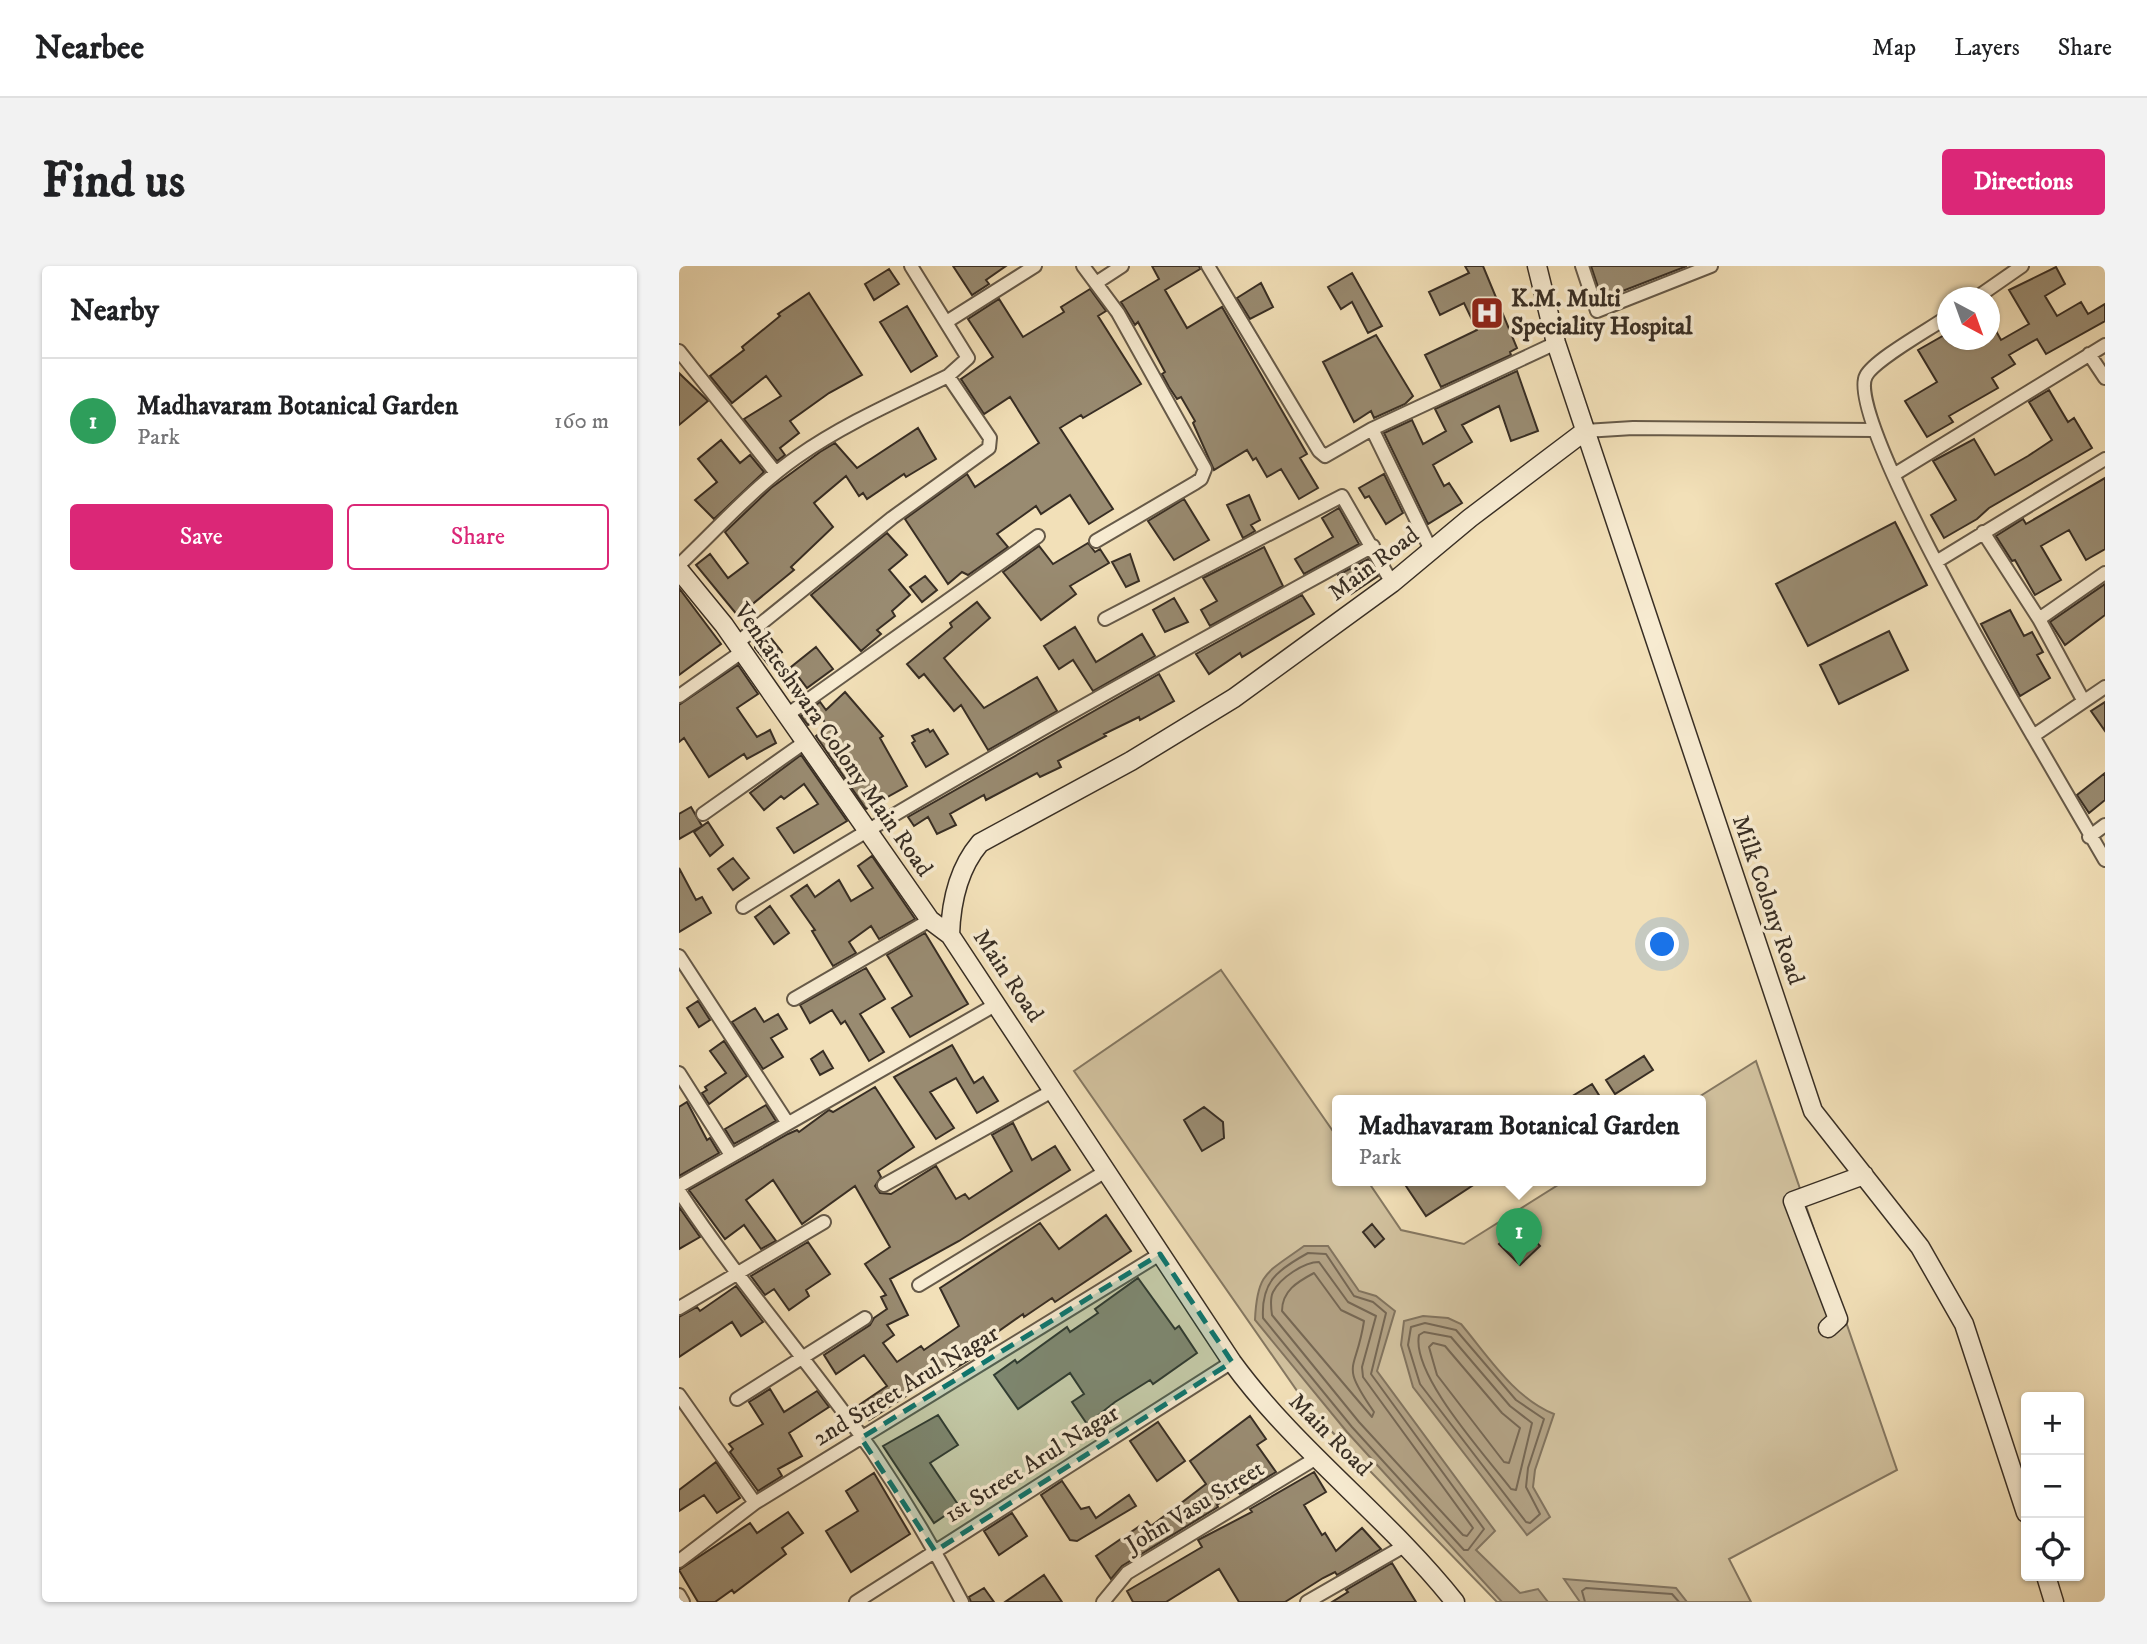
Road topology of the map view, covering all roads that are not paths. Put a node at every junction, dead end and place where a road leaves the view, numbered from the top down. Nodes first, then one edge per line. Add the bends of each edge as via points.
1 (911, 266) edge
2 (1035, 266) edge
3 (1083, 266) edge
4 (1122, 266) edge
5 (1208, 266) edge
6 (1537, 266) edge
7 (1582, 266) edge
8 (1711, 266) edge
9 (2022, 266) edge
10 (1096, 283) junction
11 (1992, 287) edge
12 (948, 321) junction
13 (1937, 324) edge
14 (1556, 343) junction
15 (2105, 345) edge
16 (679, 351) edge
17 (2089, 354) junction
18 (948, 376) junction
19 (2105, 378) edge
20 (1372, 429) junction
21 (1874, 430) junction
22 (1585, 431) junction
23 (2105, 459) edge
24 (776, 473) junction
25 (1895, 474) junction
26 (1983, 532) junction
27 (1038, 536) dead end
28 (1096, 541) dead end
29 (1373, 546) junction
30 (1432, 552) junction
31 (1936, 562) junction
32 (2105, 573) edge
33 (682, 577) edge
34 (1392, 583) junction
35 (1105, 619) dead end
36 (2039, 619) junction
37 (740, 647) junction
38 (2105, 687) edge
39 (679, 696) edge
40 (2084, 700) junction
41 (787, 715) junction
42 (2032, 736) junction
43 (806, 742) junction
44 (703, 814) dead end
45 (2105, 825) edge
46 (866, 830) junction
47 (2089, 837) junction
48 (2105, 860) edge
49 (743, 907) dead end
50 (930, 920) junction
51 (950, 935) junction
52 (679, 956) edge
53 (794, 999) dead end
54 (995, 1005) junction
55 (679, 1073) edge
56 (1054, 1090) junction
57 (787, 1122) junction
58 (731, 1155) junction
59 (1107, 1171) junction
60 (1864, 1175) junction
61 (884, 1185) dead end
62 (679, 1189) edge
63 (824, 1222) dead end
64 (1160, 1254) junction
65 (740, 1274) junction
66 (919, 1285) dead end
67 (679, 1308) edge
68 (865, 1318) dead end
69 (1828, 1328) dead end
70 (802, 1358) junction
71 (1232, 1363) junction
72 (679, 1395) edge
73 (737, 1399) dead end
74 (861, 1438) junction
75 (1318, 1457) junction
76 (2021, 1498) edge
77 (755, 1503) junction
78 (1406, 1545) junction
79 (935, 1551) junction
80 (679, 1561) edge
81 (2048, 1581) edge
82 (679, 1595) edge
83 (683, 1602) edge
84 (856, 1602) edge
85 (961, 1602) edge
86 (1103, 1602) edge
87 (1307, 1602) edge
88 (1455, 1602) edge
89 (2054, 1602) edge

1 - 12 street
2 - 12 street
3 - 10 street
4 - 10 street
5 - 20 street via 1321,454 1329,454
6 - 14 street, Milk Colony Road
7 - 8 street via 1597,311
9 - 11 street
10 - 28 street via 1205,469 1195,483
12 - 18 street via 969,359
13 - 21 street via 1875,365 1865,377 1863,394
14 - 20 street
14 - 22 street, Milk Colony Road
15 - 17 street
16 - 24 street
17 - 19 street
17 - 25 street
18 - 24 street via 849,425
18 - 37 street via 990,438 989,448 892,518
20 - 30 street
21 - 22 street
21 - 25 street
22 - 30 street, Main Road
22 - 60 street, Milk Colony Road via 1813,1111
23 - 26 street
24 - 33 street
25 - 31 street
26 - 31 street
26 - 36 street
27 - 41 street
29 - 34 street
29 - 35 street via 1342,496
29 - 46 street via 1017,741
30 - 34 street, Main Road
31 - 42 street
32 - 36 street
33 - 37 street, Venkateshwara Colony Main Road
34 - 51 street, Main Road via 1234,698 1131,761 980,843 959,880
36 - 40 street
37 - 39 street
37 - 41 street, Venkateshwara Colony Main Road
38 - 40 street
40 - 42 street
41 - 43 street, Venkateshwara Colony Main Road
42 - 47 street
43 - 44 street
43 - 46 street, Venkateshwara Colony Main Road
45 - 47 street
46 - 49 street
46 - 50 street, Venkateshwara Colony Main Road
47 - 48 street
50 - 51 street, Venkateshwara Colony Main Road
50 - 53 street
51 - 54 street, Main Road
52 - 57 street
54 - 56 street, Main Road
54 - 57 street
55 - 58 street
56 - 59 street, Main Road
56 - 61 street
57 - 58 street
58 - 62 street
59 - 64 street, Main Road
59 - 66 street
60 - 69 street via 1793,1200 1838,1319
60 - 76 street, Milk Colony Road via 1920,1247 1964,1324
62 - 65 street
63 - 65 street
64 - 71 street, Main Road
64 - 74 street, 2nd Street Arul Nagar
65 - 67 street
65 - 70 street
68 - 70 street
70 - 73 street
70 - 74 street
71 - 75 street, Main Road via 1255,1394
71 - 79 street, 1st Street Arul Nagar
72 - 77 street
74 - 77 street, 2nd Street Arul Nagar
74 - 79 street
75 - 78 street, Main Road
75 - 86 street, John Vasu Street via 1127,1573
77 - 80 street, 2nd Street Arul Nagar
78 - 87 street
78 - 88 street, Main Road
79 - 84 street, 1st Street Arul Nagar
79 - 85 street
81 - 89 street
82 - 83 street

